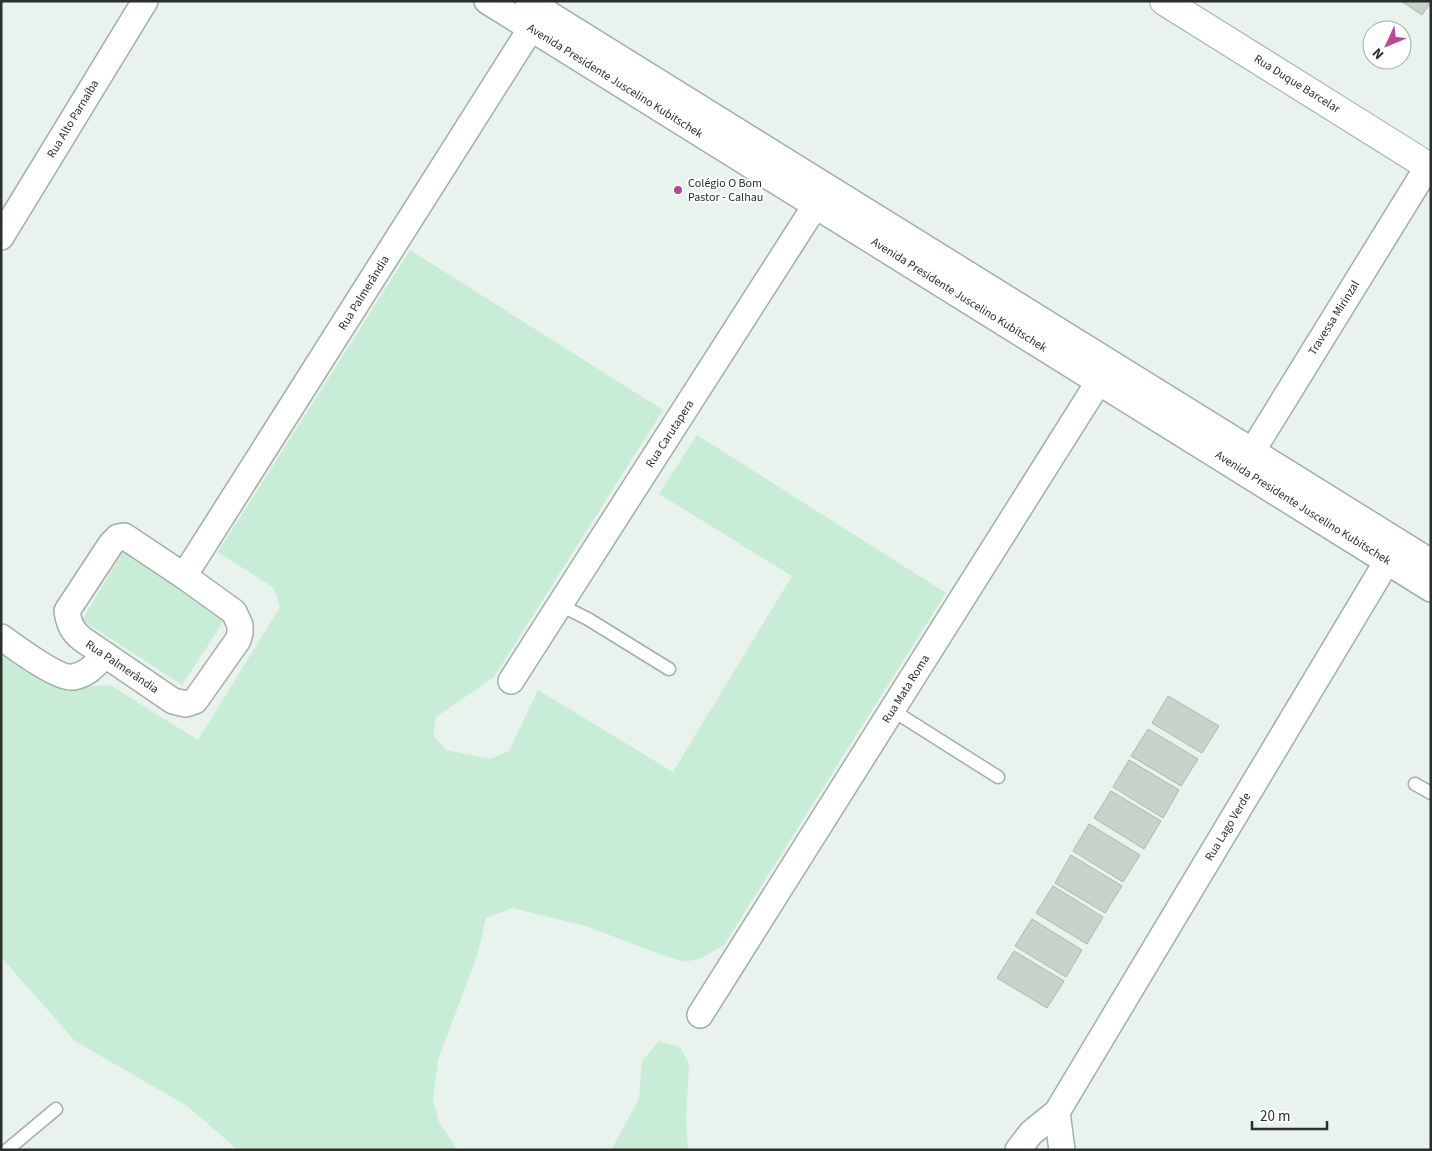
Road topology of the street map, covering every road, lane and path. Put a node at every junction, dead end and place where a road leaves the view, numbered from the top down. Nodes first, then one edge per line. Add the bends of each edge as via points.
1 (145, 1) edge
2 (487, 1) edge
3 (1164, 1) edge
4 (534, 14) edge
5 (1430, 167) edge
6 (822, 196) junction
7 (1, 237) edge
8 (1105, 372) junction
9 (1246, 460) junction
10 (1394, 551) junction
11 (1431, 562) edge
12 (184, 576) junction
13 (1431, 589) edge
14 (560, 605) junction
15 (1, 637) edge
16 (105, 655) junction
17 (669, 669) dead end
18 (511, 681) dead end
19 (892, 710) junction
20 (998, 777) dead end
21 (1415, 784) dead end
22 (1431, 793) edge
23 (700, 1015) dead end
24 (56, 1109) dead end
25 (1057, 1112) junction
26 (8, 1150) edge
27 (1018, 1150) edge
28 (1062, 1150) edge

1 - 7 street, Rua Alto Parnaíba
2 - 4 street, Avenida Presidente Juscelino Kubitschek
3 - 5 street, Rua Duque Barcelar
4 - 6 street, Avenida Presidente Juscelino Kubitschek
4 - 12 street, Rua Palmerândia
5 - 9 street, Travessa Mirinzal
6 - 8 street, Avenida Presidente Juscelino Kubitschek
6 - 14 street, Rua Carutapera
8 - 9 street, Avenida Presidente Juscelino Kubitschek
8 - 19 street, Rua Mata Roma
9 - 10 street, Avenida Presidente Juscelino Kubitschek
10 - 11 street, Avenida Presidente Juscelino Kubitschek
10 - 13 street, Avenida Presidente Juscelino Kubitschek
10 - 25 street, Rua Lago Verde
12 - 16 street, Rua Palmerândia via 124,536 118,537 67,611 69,624 75,633
12 - 16 street, Rua Palmerândia via 234,612 240,625 238,640 195,701 186,704 173,701
14 - 17 lane
14 - 18 street, Rua Carutapera
15 - 16 street via 39,662 72,677 87,672
19 - 20 lane
19 - 23 street, Rua Mata Roma
21 - 22 lane
24 - 26 lane
25 - 27 street, Rua Lago Verde
25 - 28 street

